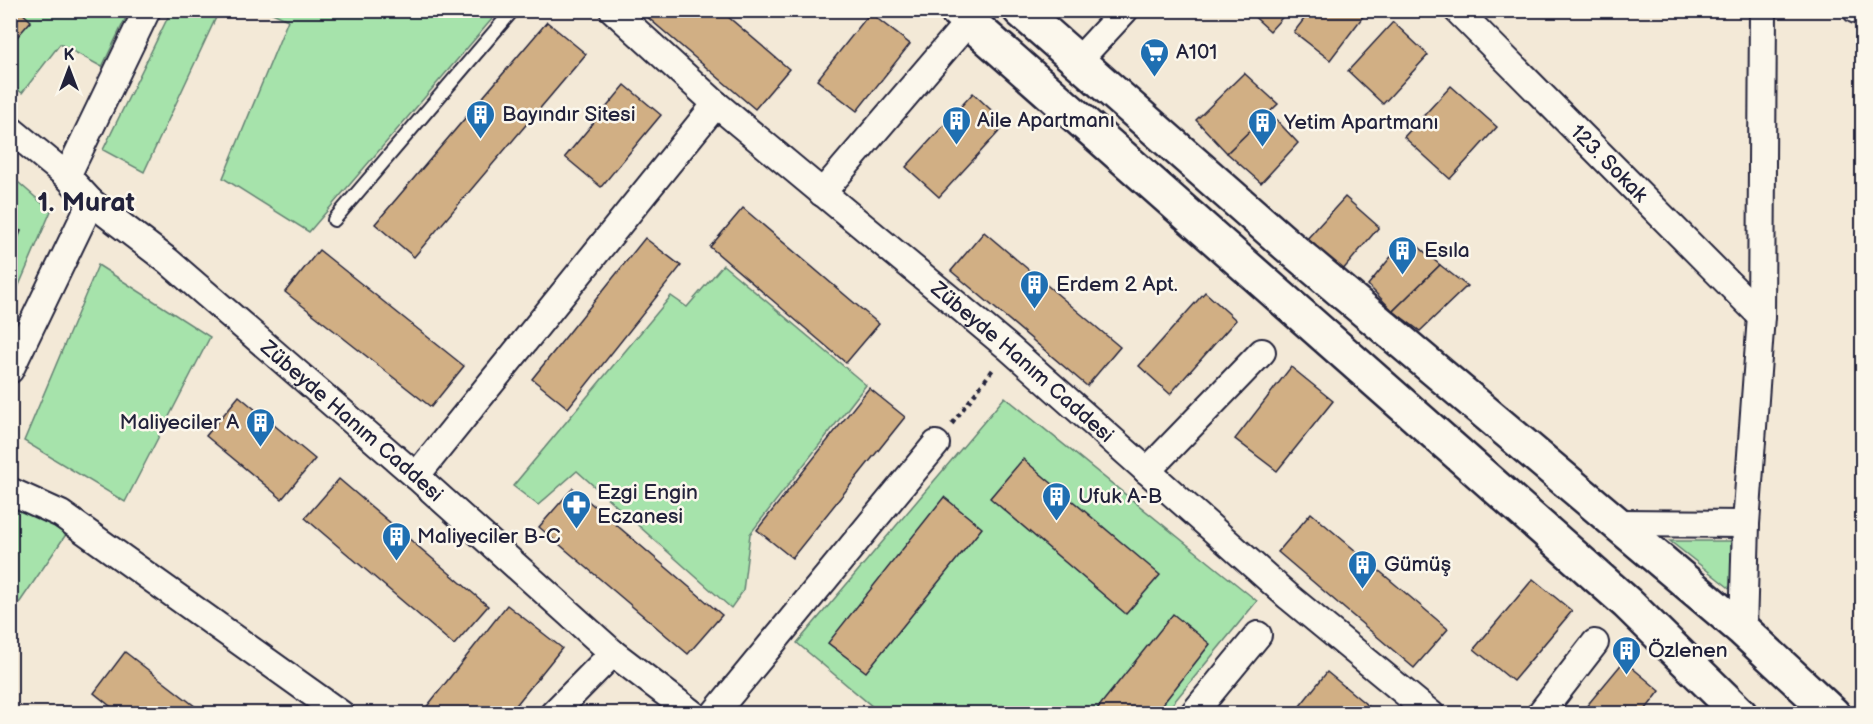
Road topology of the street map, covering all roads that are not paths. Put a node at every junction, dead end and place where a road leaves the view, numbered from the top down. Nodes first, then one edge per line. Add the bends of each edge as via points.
1 (147, 10) edge
2 (513, 10) edge
3 (613, 10) edge
4 (1020, 10) edge
5 (1125, 10) edge
6 (1457, 10) edge
7 (1763, 10) edge
8 (1856, 10) edge
9 (1863, 12) edge
10 (962, 16) edge
11 (1078, 62) junction
12 (716, 104) junction
13 (10, 129) edge
14 (67, 176) junction
15 (822, 193) junction
16 (91, 202) junction
17 (334, 220) dead end
18 (1761, 316) junction
19 (1262, 352) dead end
20 (10, 370) edge
21 (936, 444) road end
22 (1147, 471) junction
23 (416, 476) junction
24 (10, 491) edge
25 (1617, 523) junction
26 (1746, 524) junction
27 (1743, 630) junction
28 (1258, 635) dead end
29 (1595, 643) dead end
30 (613, 653) junction
31 (341, 714) edge
32 (553, 714) edge
33 (693, 714) edge
34 (714, 714) edge
35 (1193, 714) edge
36 (1431, 714) edge
37 (1540, 714) edge
38 (1740, 714) edge
39 (1833, 714) edge

1 - 14 street
2 - 17 lane
3 - 12 street, Zübeyde Hanım Caddesi
4 - 11 main road
5 - 11 street
6 - 18 street, 123. Sokak
7 - 18 street
8 - 9 street
10 - 15 street
10 - 38 main road via 1627,603
11 - 25 main road via 1287,245
12 - 15 street, Zübeyde Hanım Caddesi
12 - 23 street
13 - 14 street, Zübeyde Hanım Caddesi
14 - 16 street, Zübeyde Hanım Caddesi
15 - 22 street, Zübeyde Hanım Caddesi via 1009,348
16 - 20 street
16 - 23 street, Zübeyde Hanım Caddesi via 168,261
18 - 26 street
19 - 22 street
21 - 34 street
22 - 36 street, Zübeyde Hanım Caddesi via 1289,597
23 - 30 street, Zübeyde Hanım Caddesi
24 - 31 street via 61,514
25 - 26 street
25 - 27 main road
26 - 27 street
27 - 39 main road
28 - 35 street
29 - 37 street
30 - 32 street
30 - 33 street, Zübeyde Hanım Caddesi

